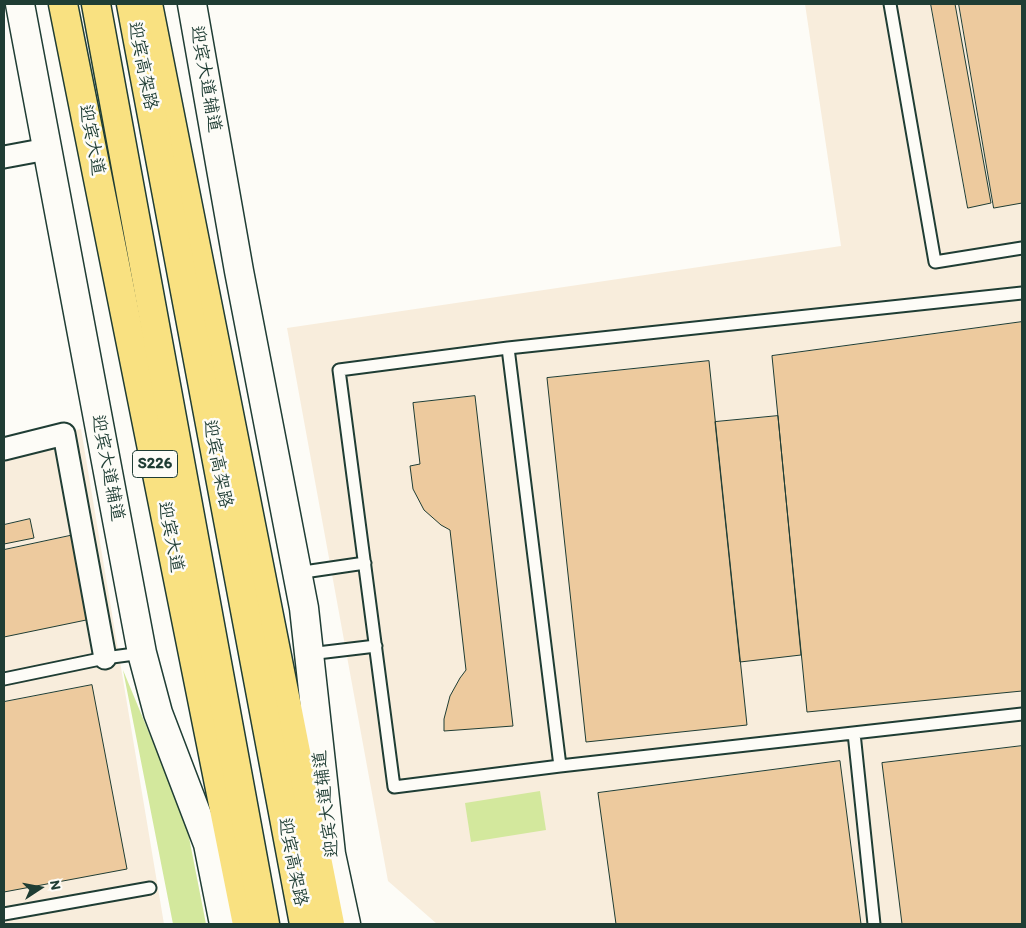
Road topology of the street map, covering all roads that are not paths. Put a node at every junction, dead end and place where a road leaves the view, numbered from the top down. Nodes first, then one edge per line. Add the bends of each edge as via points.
1 (20, 4) edge
2 (63, 4) edge
3 (96, 4) edge
4 (131, 4) edge
5 (148, 4) edge
6 (192, 4) edge
7 (890, 4) edge
8 (46, 149) junction
9 (4, 157) edge
10 (1022, 248) edge
11 (1022, 292) edge
12 (508, 348) junction
13 (4, 449) edge
14 (365, 563) junction
15 (297, 573) junction
16 (376, 646) junction
17 (142, 653) junction
18 (310, 654) junction
19 (105, 658) junction
20 (4, 680) edge
21 (1022, 714) edge
22 (854, 733) junction
23 (560, 766) junction
24 (150, 888) dead end
25 (4, 914) edge
26 (224, 924) edge
27 (247, 924) edge
28 (264, 924) edge
29 (304, 924) edge
30 (330, 924) edge
31 (346, 924) edge
32 (874, 924) edge

1 - 8 street, 迎宾大道辅道
2 - 27 main road, 迎宾大道 / S226
3 - 28 main road, 迎宾高架路
4 - 29 main road, 迎宾高架路
5 - 30 main road
6 - 15 street, 迎宾大道辅道
7 - 10 lane via 934,262
8 - 9 street
8 - 17 street, 迎宾大道辅道
11 - 12 lane
12 - 14 lane via 339,370
12 - 23 lane
13 - 19 street via 64,434
14 - 15 lane
14 - 16 lane
15 - 18 street, 迎宾大道辅道
16 - 18 lane
16 - 23 lane via 394,787
17 - 19 lane
17 - 26 street, 迎宾大道辅道 via 158,713 208,844
18 - 31 street, 迎宾大道辅道 via 331,854
19 - 20 lane
21 - 22 lane
22 - 23 lane
22 - 32 lane
24 - 25 lane

